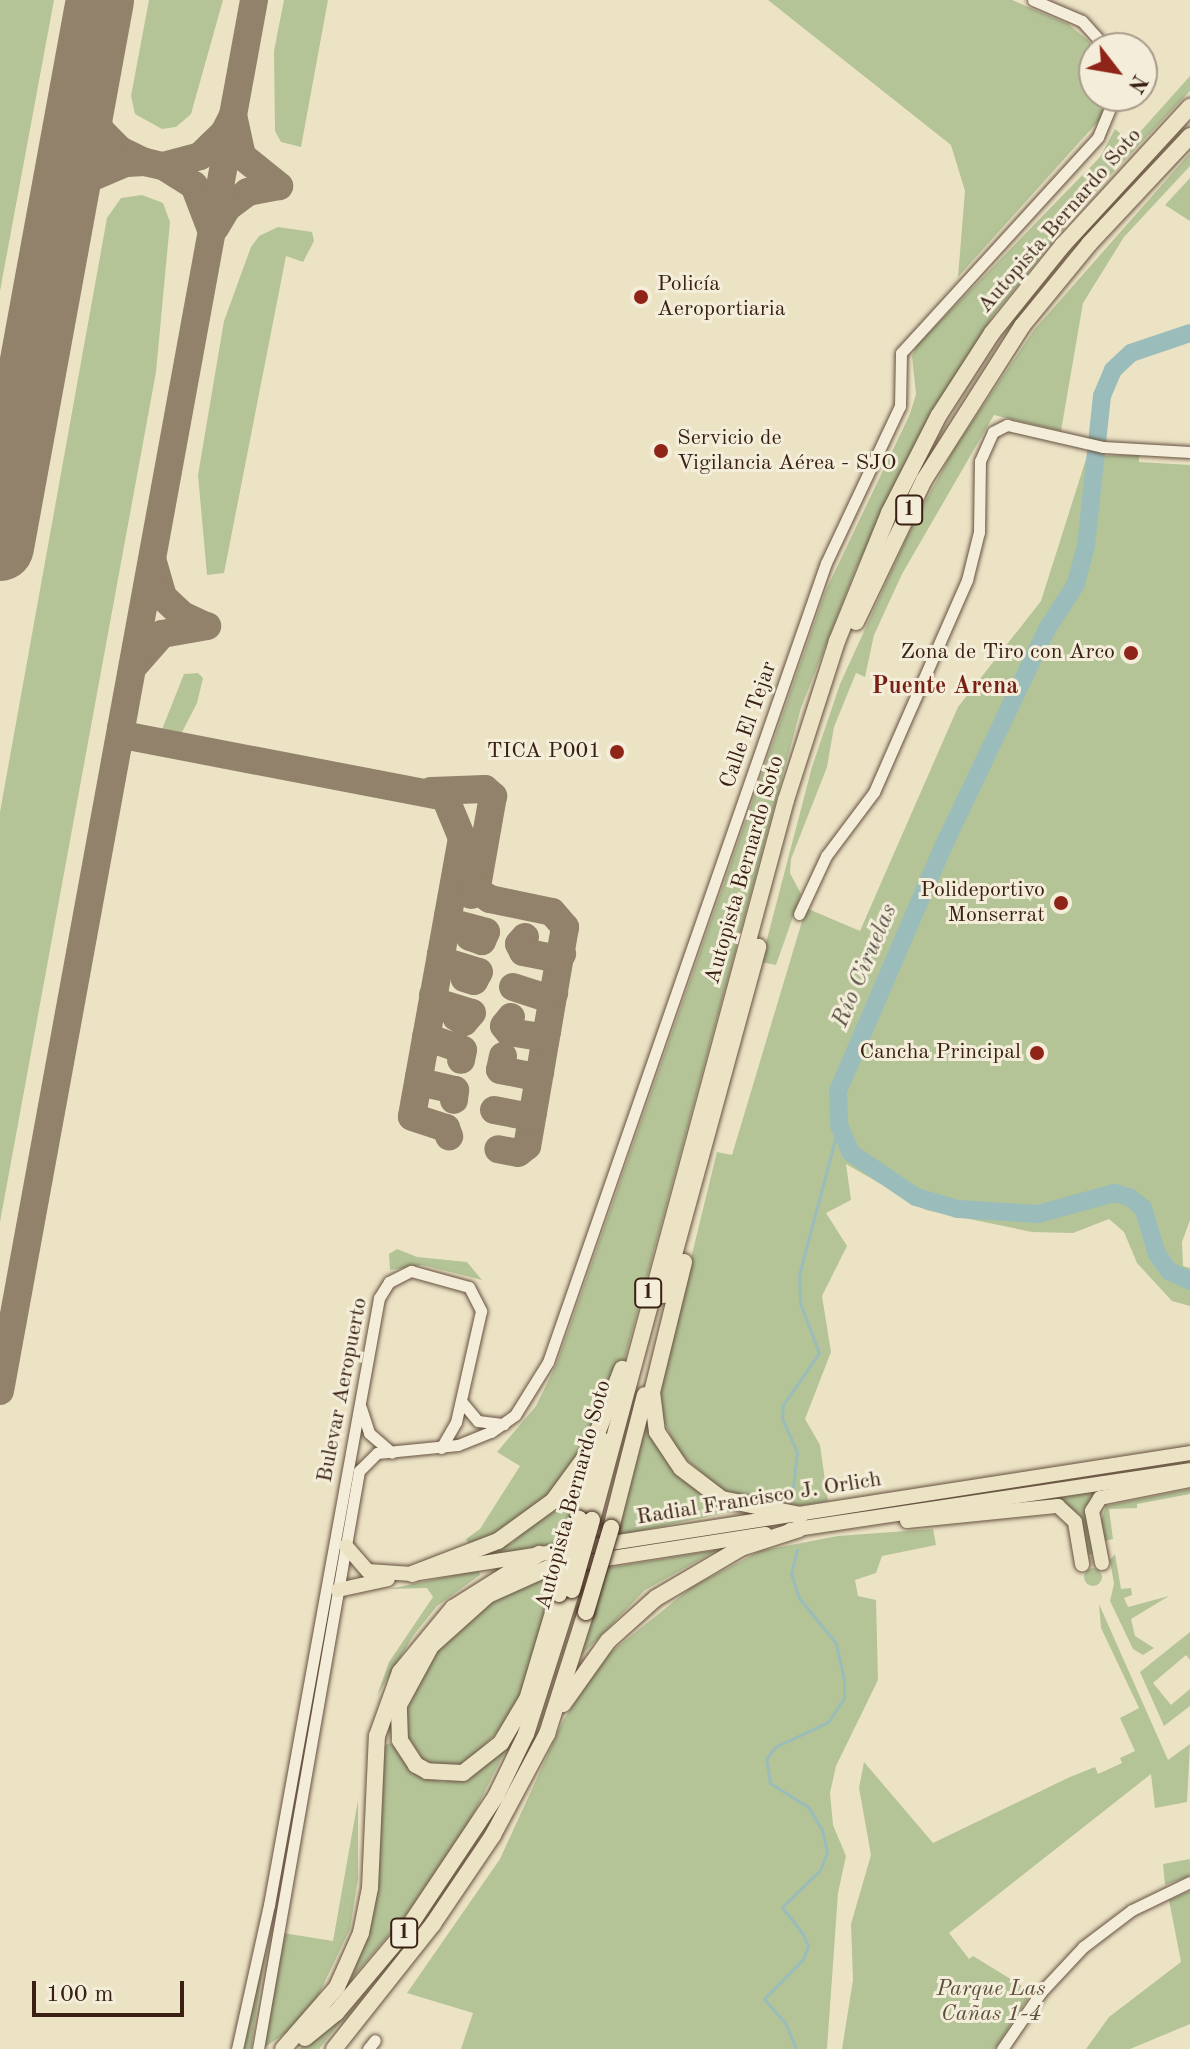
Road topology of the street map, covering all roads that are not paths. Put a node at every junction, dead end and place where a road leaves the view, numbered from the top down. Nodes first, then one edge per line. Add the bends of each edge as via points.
1 (1033, 0) edge
2 (1092, 32) edge
3 (1190, 107) edge
4 (1108, 112) edge
5 (1190, 136) edge
6 (1190, 452) edge
7 (799, 914) dead end
8 (756, 953) junction
9 (679, 1220) junction
10 (622, 1369) junction
11 (461, 1401) junction
12 (360, 1403) junction
13 (505, 1424) junction
14 (441, 1448) junction
15 (392, 1453) junction
16 (1190, 1453) edge
17 (1190, 1470) edge
18 (1190, 1480) edge
19 (596, 1522) junction
20 (799, 1522) junction
21 (823, 1526) junction
22 (346, 1546) junction
23 (544, 1561) junction
24 (1102, 1563) dead end
25 (1082, 1564) dead end
26 (412, 1574) junction
27 (338, 1590) junction
28 (571, 1591) junction
29 (527, 1699) junction
30 (547, 1734) junction
31 (503, 1798) junction
32 (1190, 1882) edge
33 (237, 2049) edge
34 (258, 2049) edge
35 (285, 2049) edge
36 (334, 2049) edge
37 (1002, 2049) edge

1 - 2 street via 1082,21
3 - 9 highway, Autopista Bernardo Soto / 1 via 1063,245 992,333 939,415 889,513 812,715
4 - 13 street, Calle El Tejar via 1098,137 901,353 900,406 826,563 582,1276 548,1362
5 - 8 highway, Autopista Bernardo Soto / 1 via 1089,244 1022,326 924,480 871,588 834,680
6 - 7 street via 1103,447 1007,425 997,428 980,461 979,532 967,580 874,792 826,856
8 - 9 highway, Autopista Bernardo Soto / 1
8 - 20 highway via 743,1034 657,1365 652,1410 662,1444 706,1489 739,1506
9 - 10 highway, 1
9 - 19 highway, Autopista Bernardo Soto / 1
10 - 19 highway, Autopista Bernardo Soto / 1
10 - 26 highway via 591,1449 553,1501 498,1541
11 - 12 street, Bulevar Aeropuerto via 481,1311 476,1294 458,1281 411,1271 389,1282 379,1298
11 - 13 street via 478,1421
11 - 14 street, Bulevar Aeropuerto via 453,1431
12 - 15 street via 369,1433
12 - 33 street, Bulevar Aeropuerto via 267,1916
13 - 14 street, Calle El Tejar via 475,1440
14 - 15 street, Bulevar Aeropuerto
15 - 22 street, Bulevar Aeropuerto via 371,1455 359,1471
16 - 20 main road, Radial Francisco J. Orlich
17 - 21 main road, Radial Francisco J. Orlich
18 - 24 main road via 1100,1498 1092,1511
19 - 28 highway, Autopista Bernardo Soto / 1
19 - 28 highway, Autopista Bernardo Soto / 1, bridge
19 - 30 highway, Autopista Bernardo Soto / 1, bridge via 586,1612
20 - 21 main road, Radial Francisco J. Orlich
20 - 23 main road, Radial Francisco J. Orlich
20 - 30 highway via 730,1553 656,1598 594,1657
21 - 25 main road via 1058,1506 1075,1522
22 - 26 main road, Radial Francisco J. Orlich via 368,1571
22 - 27 street, Bulevar Aeropuerto
23 - 26 main road, Radial Francisco J. Orlich
23 - 29 highway via 488,1595 431,1646 399,1705 400,1740 427,1771 463,1773 501,1743
23 - 35 highway via 453,1608 414,1650 396,1681 377,1736 370,1888 361,1933 337,1987
26 - 27 main road
27 - 34 street, Bulevar Aeropuerto
28 - 29 highway, Autopista Bernardo Soto / 1
28 - 31 highway, Autopista Bernardo Soto / 1
28 - 31 highway, Autopista Bernardo Soto / 1
29 - 31 highway, Autopista Bernardo Soto / 1
30 - 31 highway, Autopista Bernardo Soto / 1
31 - 35 highway, 1 via 410,1925 336,2013
31 - 36 highway, 1 via 441,1913
32 - 37 street via 1132,1910 1083,1947 1041,1992

